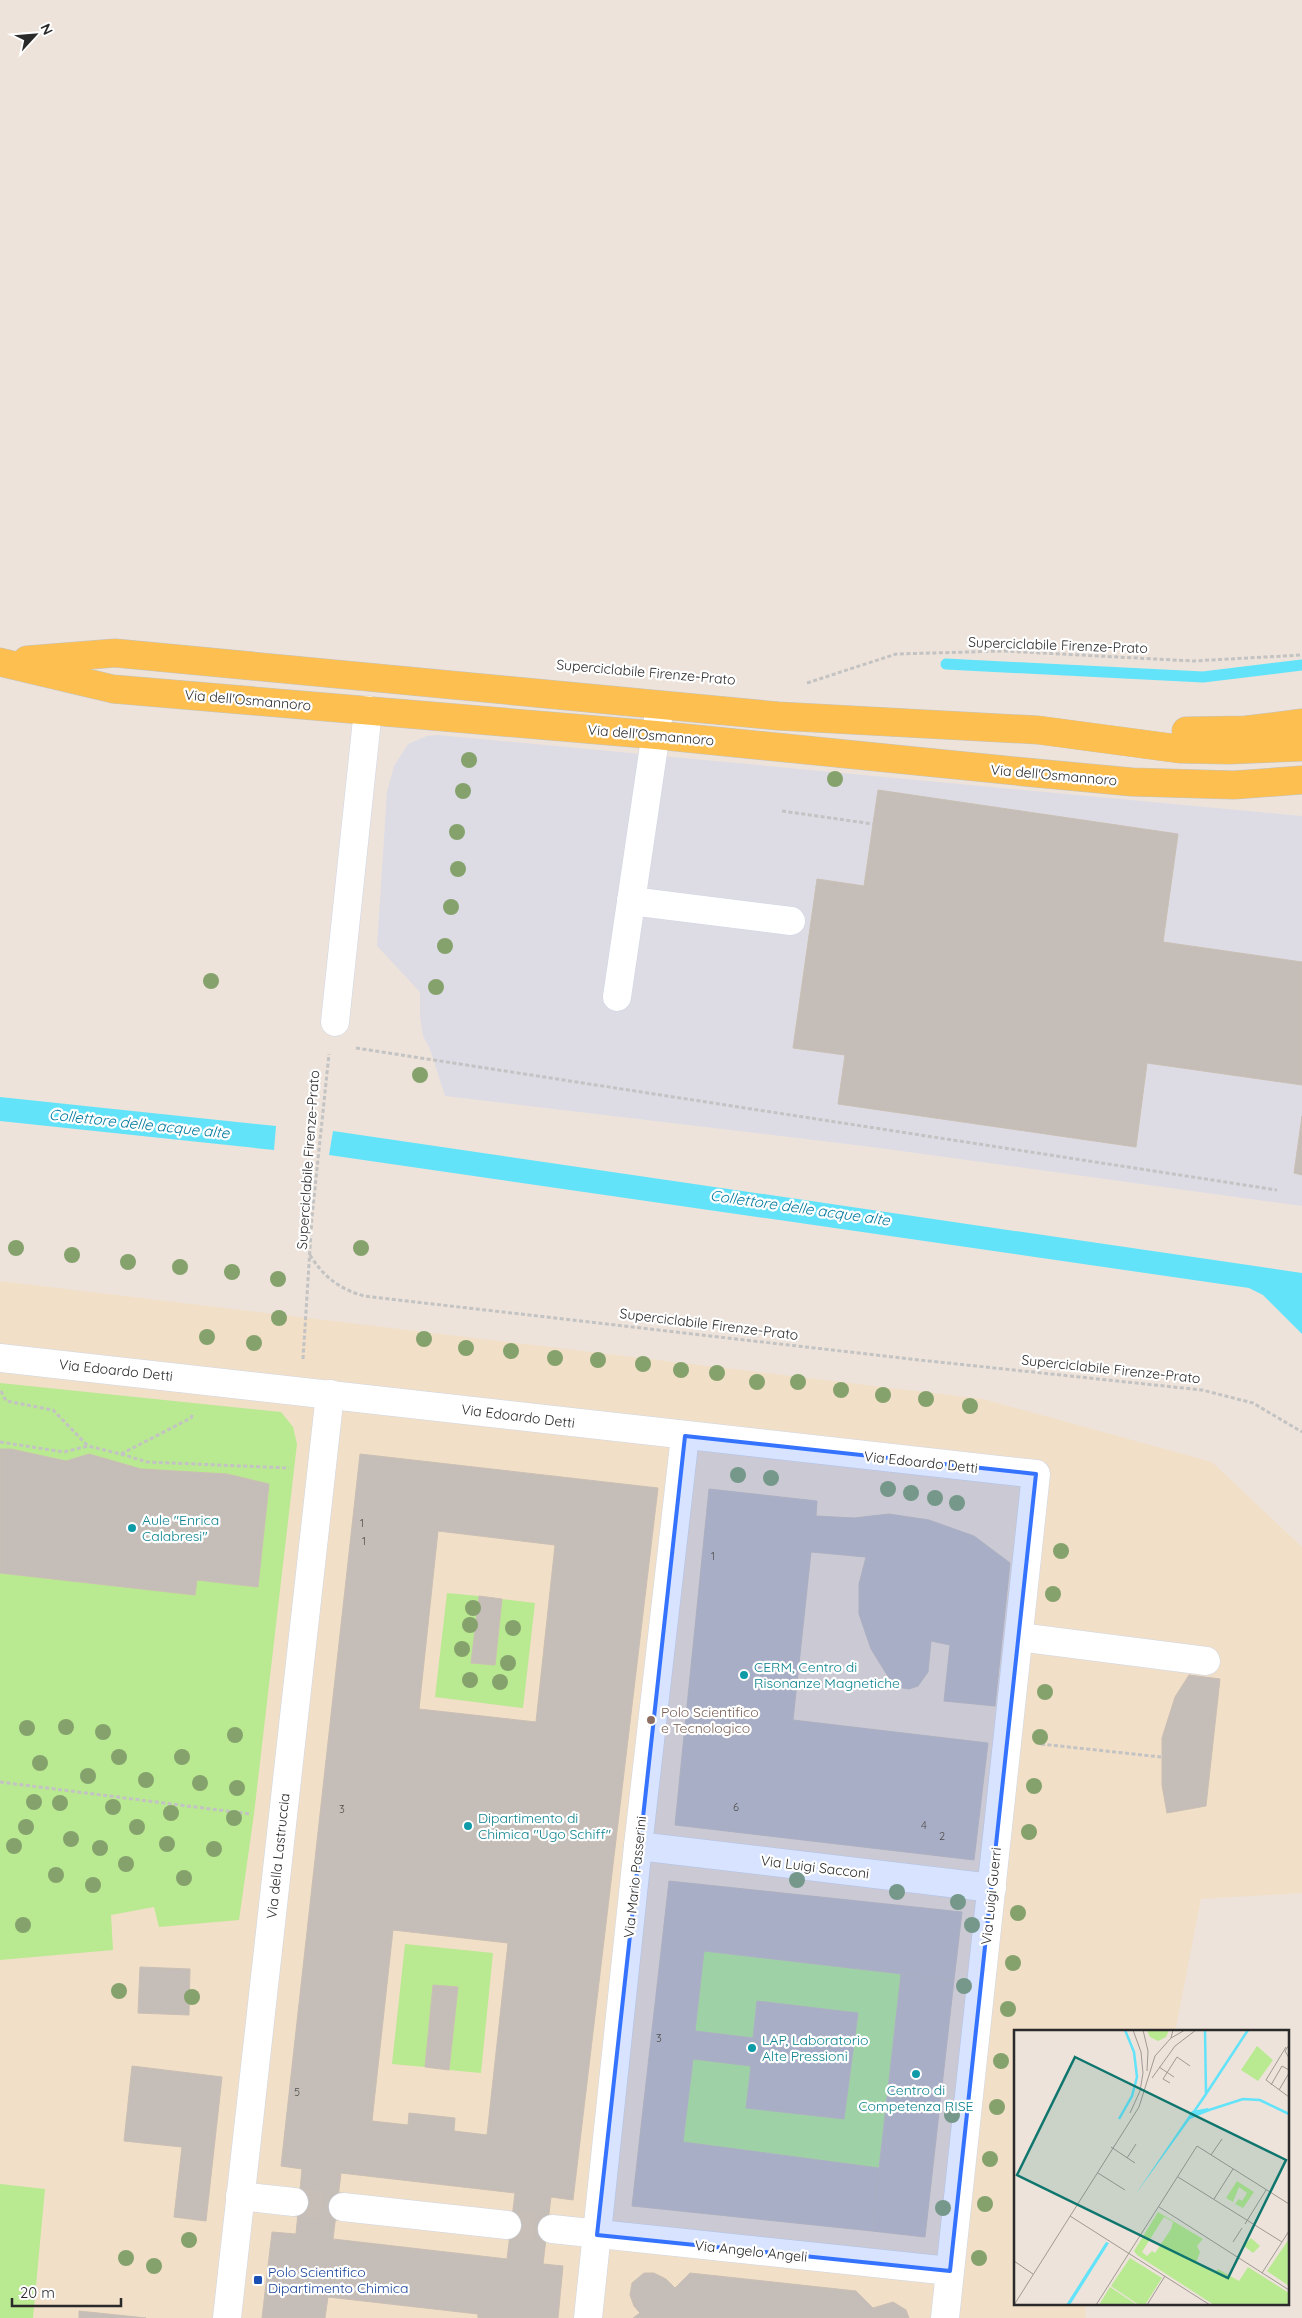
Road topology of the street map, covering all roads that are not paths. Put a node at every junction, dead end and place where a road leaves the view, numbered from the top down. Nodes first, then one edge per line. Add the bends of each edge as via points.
1 (2, 662) edge
2 (660, 705) junction
3 (368, 710) junction
4 (1302, 723) edge
5 (1038, 730) junction
6 (656, 735) junction
7 (1302, 747) edge
8 (1302, 780) edge
9 (630, 901) junction
10 (791, 921) dead end
11 (617, 997) dead end
12 (335, 1022) dead end
13 (0, 1358) edge
14 (330, 1394) junction
15 (685, 1436) junction
16 (1036, 1474) joint
17 (1018, 1637) junction
18 (1206, 1661) dead end
19 (638, 1846) junction
20 (992, 1888) junction
21 (240, 2196) junction
22 (294, 2202) tunnel mouth
23 (343, 2207) tunnel mouth
24 (508, 2225) tunnel mouth
25 (552, 2229) tunnel mouth
26 (597, 2234) junction
27 (950, 2272) junction
28 (227, 2318) edge
29 (588, 2318) edge
30 (945, 2318) edge

1 - 2 main road, Via dell'Osmannoro via 115,653
1 - 3 main road, Via dell'Osmannoro via 113,689
2 - 5 main road, Via dell'Osmannoro via 778,716
2 - 6 street
3 - 6 main road, Via dell'Osmannoro
3 - 12 street
4 - 5 main road via 1237,730
5 - 7 main road, Via dell'Osmannoro via 1180,749
6 - 8 main road, Via dell'Osmannoro via 1132,782 1234,785
6 - 9 street
9 - 10 street
9 - 11 street
13 - 14 street, Via Edoardo Detti
14 - 15 street, Via Edoardo Detti
14 - 21 street, Via della Lastruccia
15 - 16 street, Via Edoardo Detti
15 - 19 street, Via Mario Passerini
16 - 17 street, Via Luigi Guerri
17 - 18 street
17 - 20 street, Via Luigi Guerri
19 - 20 street, Via Luigi Sacconi
19 - 26 street, Via Mario Passerini
20 - 27 street, Via Luigi Guerri
21 - 22 street
21 - 28 street, Via della Lastruccia
23 - 24 street
25 - 26 street, Via Angelo Angeli
26 - 27 street, Via Angelo Angeli
26 - 29 street, Via Mario Passerini
27 - 30 street, Via Luigi Guerri

